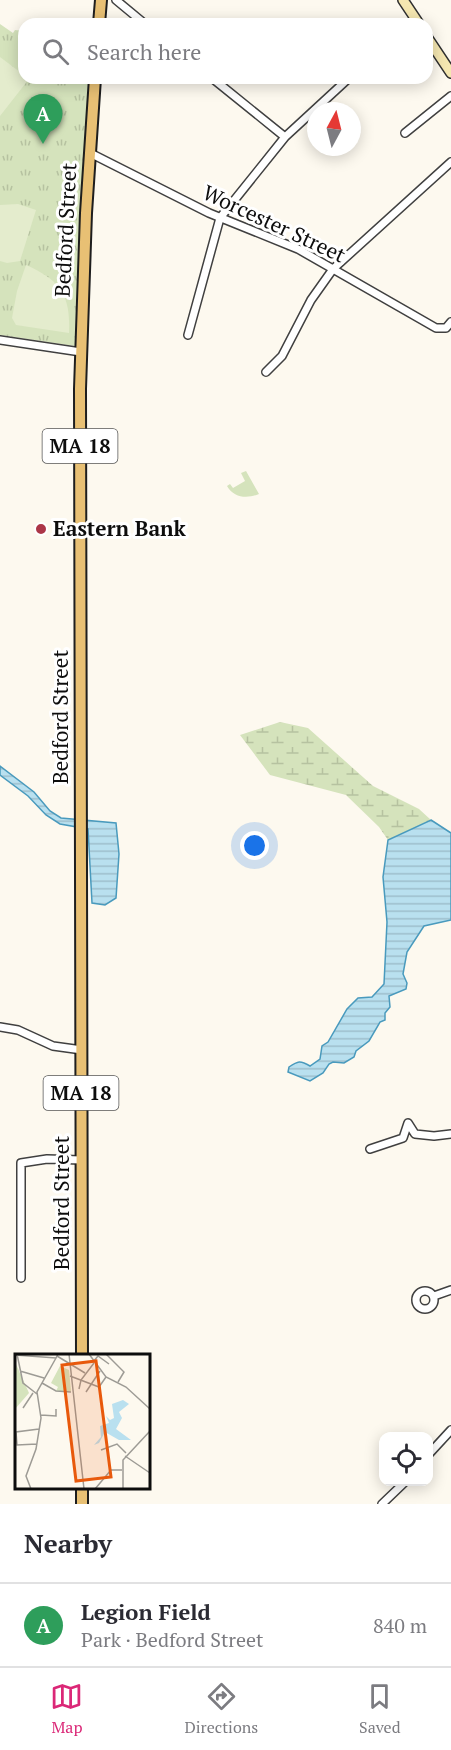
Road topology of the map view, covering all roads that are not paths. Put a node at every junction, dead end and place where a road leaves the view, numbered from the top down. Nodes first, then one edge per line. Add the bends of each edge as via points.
1 (101, 0) edge
2 (116, 0) edge
3 (402, 0) edge
4 (100, 18) edge
5 (138, 18) edge
6 (412, 18) edge
7 (433, 46) edge
8 (451, 73) edge
9 (95, 84) edge
10 (219, 84) edge
11 (342, 84) edge
12 (451, 96) edge
13 (405, 133) dead end
14 (285, 137) junction
15 (90, 153) junction
16 (451, 162) edge
17 (220, 218) junction
18 (333, 269) junction
19 (451, 322) edge
20 (188, 335) dead end
21 (0, 340) edge
22 (81, 352) junction
23 (266, 372) dead end
24 (0, 1027) edge
25 (82, 1050) junction
26 (451, 1134) edge
27 (370, 1149) dead end
28 (82, 1160) junction
29 (21, 1278) dead end
30 (451, 1290) edge
31 (434, 1296) dead end
32 (82, 1354) edge
33 (451, 1430) edge
34 (433, 1450) edge
35 (401, 1486) edge
36 (382, 1504) edge

1 - 4 main road
2 - 5 street
3 - 6 main road
7 - 8 main road
9 - 15 main road, Bedford Street / MA 18
10 - 14 street
11 - 14 street
12 - 13 street
14 - 17 street
15 - 17 street, Worcester Street
15 - 22 main road, Bedford Street / MA 18
16 - 18 street
17 - 18 street, Worcester Street via 288,245
17 - 20 street
18 - 19 street, Worcester Street via 436,328 442,329
18 - 23 street via 311,300 282,356
21 - 22 street
22 - 25 main road, Bedford Street / MA 18
24 - 25 street via 18,1030 53,1046
25 - 28 main road, Bedford Street / MA 18
26 - 27 street via 415,1134 408,1123 403,1138
28 - 29 street via 21,1162
28 - 32 main road, Bedford Street / MA 18
30 - 31 street
33 - 34 street
35 - 36 street

